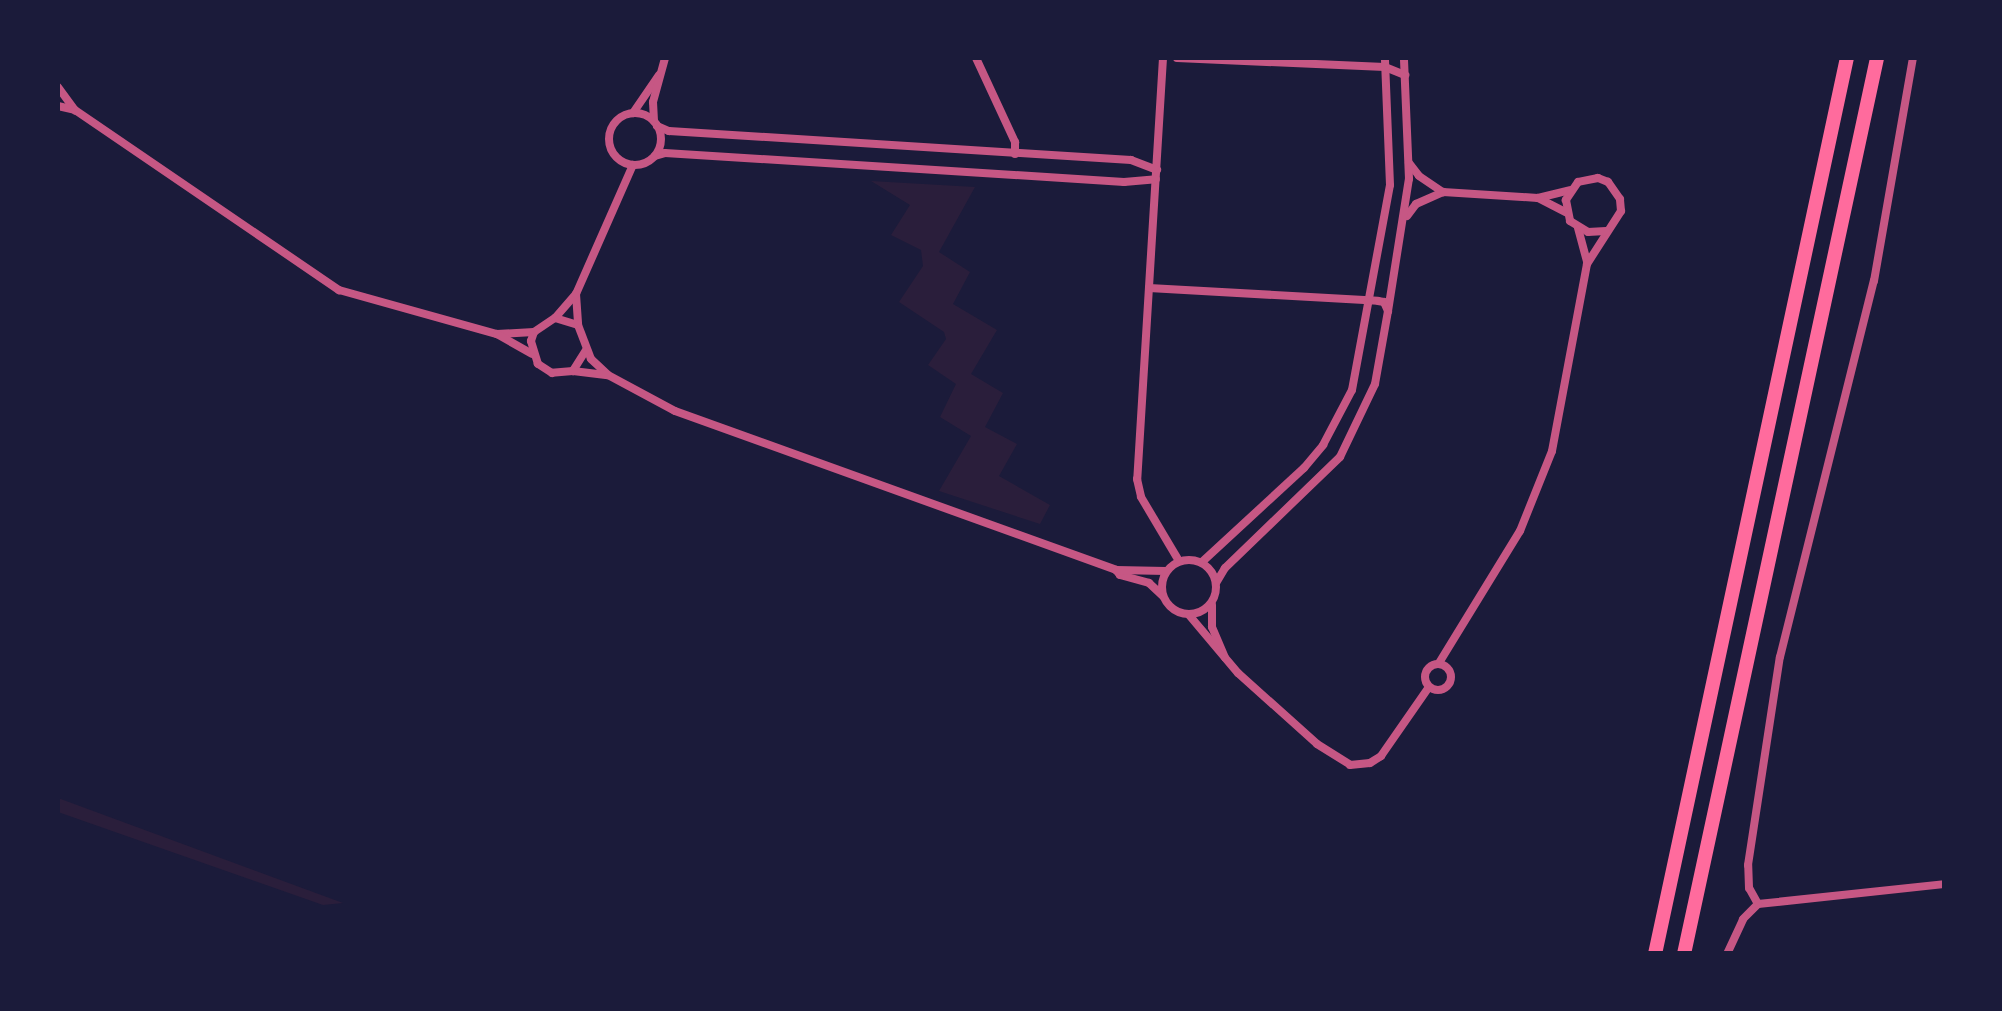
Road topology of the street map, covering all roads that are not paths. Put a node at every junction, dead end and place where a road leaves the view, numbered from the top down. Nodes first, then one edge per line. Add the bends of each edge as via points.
1 (666, 58) edge
2 (976, 58) edge
3 (1164, 58) edge
4 (1177, 58) edge
5 (1404, 58) edge
6 (1847, 58) edge
7 (1877, 58) edge
8 (1912, 58) edge
9 (1385, 62) edge
10 (659, 75) junction
11 (1405, 75) junction
12 (58, 88) edge
13 (58, 106) edge
14 (75, 110) junction
15 (633, 113) junction
16 (656, 123) junction
17 (817, 141) junction
18 (932, 149) junction
19 (1015, 154) junction
20 (655, 156) junction
21 (1044, 156) junction
22 (816, 162) junction
23 (1409, 162) junction
24 (632, 165) junction
25 (930, 169) junction
26 (1156, 174) junction
27 (1044, 176) junction
28 (1570, 190) junction
29 (1443, 192) junction
30 (1538, 198) junction
31 (1566, 212) junction
32 (1407, 216) junction
33 (1578, 228) junction
34 (1606, 231) junction
35 (1587, 264) junction
36 (1149, 288) junction
37 (576, 294) junction
38 (1370, 302) junction
39 (1388, 312) junction
40 (555, 318) junction
41 (578, 325) junction
42 (534, 332) junction
43 (497, 334) junction
44 (586, 350) junction
45 (532, 354) junction
46 (572, 371) junction
47 (608, 375) junction
48 (1179, 560) junction
49 (1202, 562) junction
50 (1116, 570) junction
51 (1166, 571) junction
52 (1216, 583) junction
53 (1162, 596) junction
54 (1212, 602) junction
55 (1189, 614) junction
56 (1225, 657) junction
57 (1443, 665) junction
58 (1429, 687) junction
59 (1944, 884) edge
60 (1758, 904) junction
61 (1655, 954) edge
62 (1684, 954) edge
63 (1728, 954) edge

1 - 10 street
2 - 19 street
3 - 26 street
4 - 9 street
5 - 11 street
6 - 61 highway
7 - 62 highway
8 - 60 street via 1874,281 1780,657 1748,866
9 - 11 street
9 - 38 street via 1390,185
10 - 15 street
10 - 16 street
11 - 23 street
12 - 14 street
13 - 14 street
14 - 43 street via 339,290
15 - 16 street
15 - 24 street via 619,119 610,139 614,153
16 - 17 street via 669,131
16 - 20 street via 661,142
17 - 18 street
17 - 22 street
18 - 19 street
18 - 25 street
19 - 21 street
20 - 22 street
20 - 24 street
21 - 26 street via 1131,160
21 - 27 street
22 - 25 street
23 - 29 street
23 - 32 street
24 - 37 street
25 - 27 street
26 - 27 street via 1142,182
26 - 36 street
28 - 30 street
28 - 31 street
28 - 34 street via 1598,178 1616,190 1620,211
29 - 30 street
29 - 32 street
30 - 31 street
31 - 33 street
32 - 39 street
33 - 34 street
33 - 35 street
34 - 35 street
35 - 57 street via 1552,451 1520,531
36 - 38 street
36 - 48 street via 1137,479
37 - 40 street
37 - 41 street
38 - 39 street via 1384,302
38 - 49 street via 1352,390 1324,445
39 - 52 street via 1375,384 1340,457
40 - 41 street
40 - 42 street
41 - 44 street
42 - 43 street
42 - 45 street
43 - 45 street
44 - 46 street
44 - 47 street
45 - 46 street via 552,373
46 - 47 street
47 - 50 street via 711,426
48 - 49 street
48 - 51 street
49 - 52 street
50 - 51 street
50 - 53 street
51 - 53 street
52 - 54 street
53 - 55 street via 1173,610
54 - 55 street
54 - 56 street via 1212,627
55 - 56 street
56 - 58 street via 1296,726 1350,765 1381,756
57 - 58 street via 1426,670
57 - 58 street via 1451,679 1446,687
59 - 60 street
60 - 63 street via 1737,928

